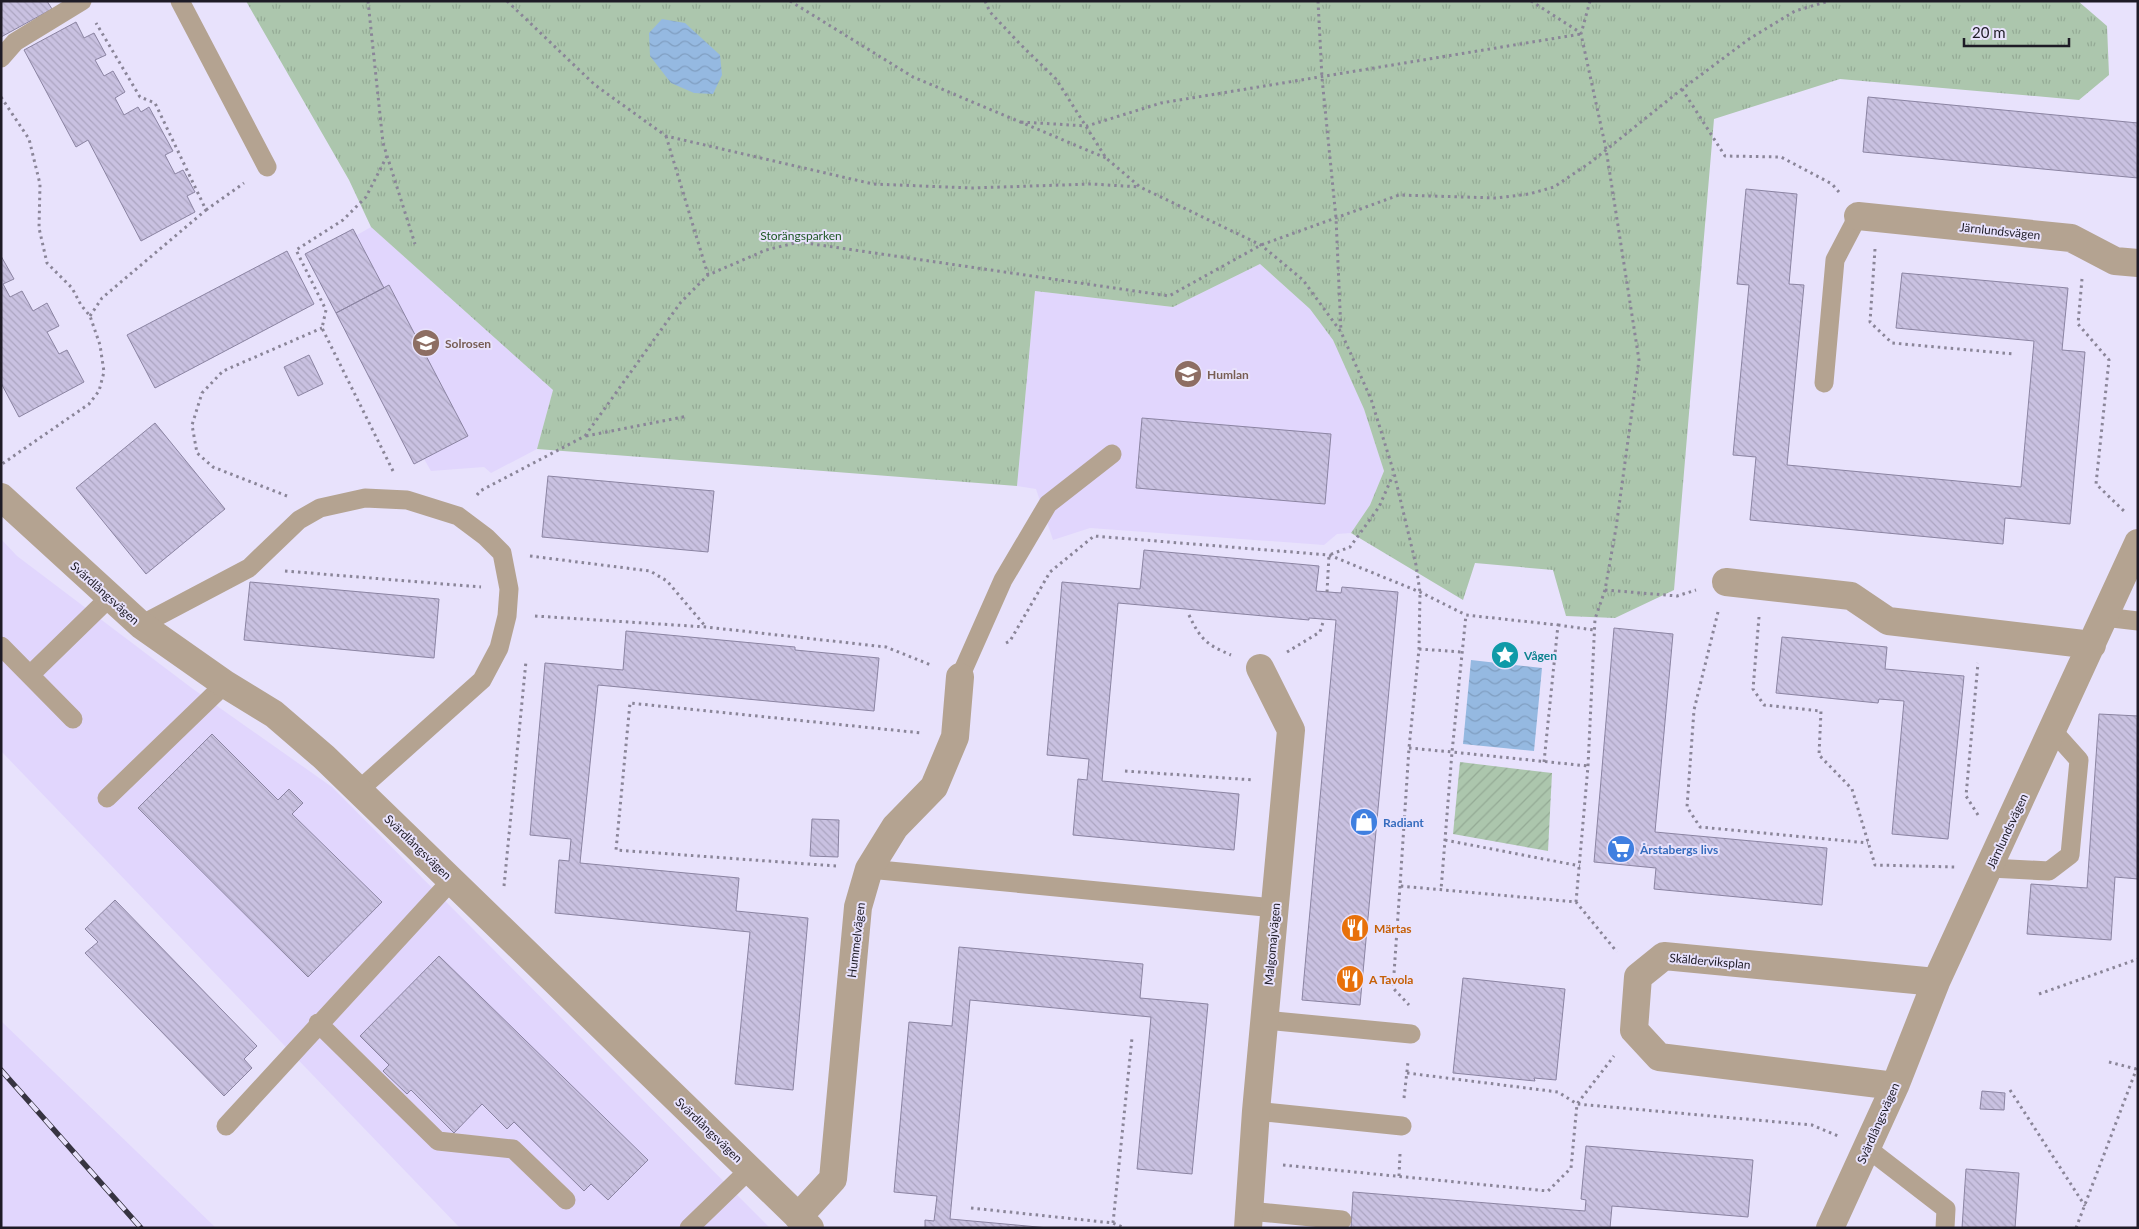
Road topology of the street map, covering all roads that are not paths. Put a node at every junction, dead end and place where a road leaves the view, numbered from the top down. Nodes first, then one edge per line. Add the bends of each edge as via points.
1 (180, 1) edge
2 (87, 9) edge
3 (1, 58) edge
4 (268, 167) road end
5 (1868, 217) joint
6 (2138, 263) edge
7 (1824, 384) dead end
8 (1112, 454) dead end
9 (1, 497) edge
10 (2138, 543) edge
11 (1726, 582) road end
12 (110, 597) junction
13 (2104, 617) junction
14 (2138, 620) edge
15 (141, 625) junction
16 (2092, 645) junction
17 (1, 646) edge
18 (1260, 668) road end
19 (30, 676) junction
20 (960, 677) joint
21 (225, 684) junction
22 (73, 720) dead end
23 (2053, 732) junction
24 (360, 790) junction
25 (108, 798) dead end
26 (1995, 858) junction
27 (869, 869) junction
28 (452, 880) junction
29 (1275, 908) junction
30 (1936, 982) junction
31 (1923, 1017) joint
32 (1264, 1020) junction
33 (318, 1024) junction
34 (1411, 1034) dead end
35 (1895, 1086) junction
36 (1256, 1111) junction
37 (226, 1126) dead end
38 (1402, 1126) dead end
39 (1866, 1148) junction
40 (750, 1170) junction
41 (566, 1200) dead end
42 (1249, 1219) edge
43 (1342, 1220) dead end
44 (804, 1222) edge
45 (689, 1228) edge
46 (1830, 1228) edge
47 (1945, 1228) edge

1 - 4 lane
2 - 3 lane via 16,42
5 - 6 street, Järnlundsvägen via 2071,238 2115,261
5 - 7 lane via 1836,260
8 - 20 lane via 1048,504 1003,580
9 - 12 street, Svärdlångsvägen
10 - 13 street, Järnlundsvägen
11 - 16 street via 1851,596 1888,621
12 - 15 street, Svärdlångsvägen
12 - 19 lane
13 - 14 lane
13 - 16 street, Järnlundsvägen
15 - 21 street, Svärdlångsvägen
15 - 24 lane via 249,568 298,520 320,508 365,498 407,500 458,516 486,537 502,553 509,589 507,616 498,648 482,680
16 - 23 street, Järnlundsvägen
17 - 19 lane
18 - 29 street, Malgomajvägen via 1291,730
19 - 22 lane
20 - 27 street, Hummelvägen via 955,736 934,787 895,827
21 - 24 street, Svärdlångsvägen via 274,714
21 - 25 lane
23 - 26 street, Järnlundsvägen
23 - 26 lane via 2080,760 2070,855 2049,871
24 - 28 street, Svärdlångsvägen
26 - 30 street, Järnlundsvägen
27 - 29 lane
27 - 44 street, Hummelvägen via 858,907 833,1179
28 - 33 lane
28 - 40 street, Svärdlångsvägen
29 - 32 street, Malgomajvägen
30 - 31 street, Järnlundsvägen
30 - 35 street, Skälderviksplan via 1664,956 1638,977 1634,1030 1659,1057
31 - 35 street, Svärdlångsvägen
32 - 34 lane
32 - 36 street, Malgomajvägen
33 - 37 lane
33 - 41 lane via 438,1141 512,1149
35 - 39 street, Svärdlångsvägen
36 - 38 lane
36 - 42 street, Malgomajvägen
39 - 46 street, Svärdlångsvägen
39 - 47 lane via 1946,1208
40 - 44 street, Svärdlångsvägen
40 - 45 lane
42 - 43 lane

